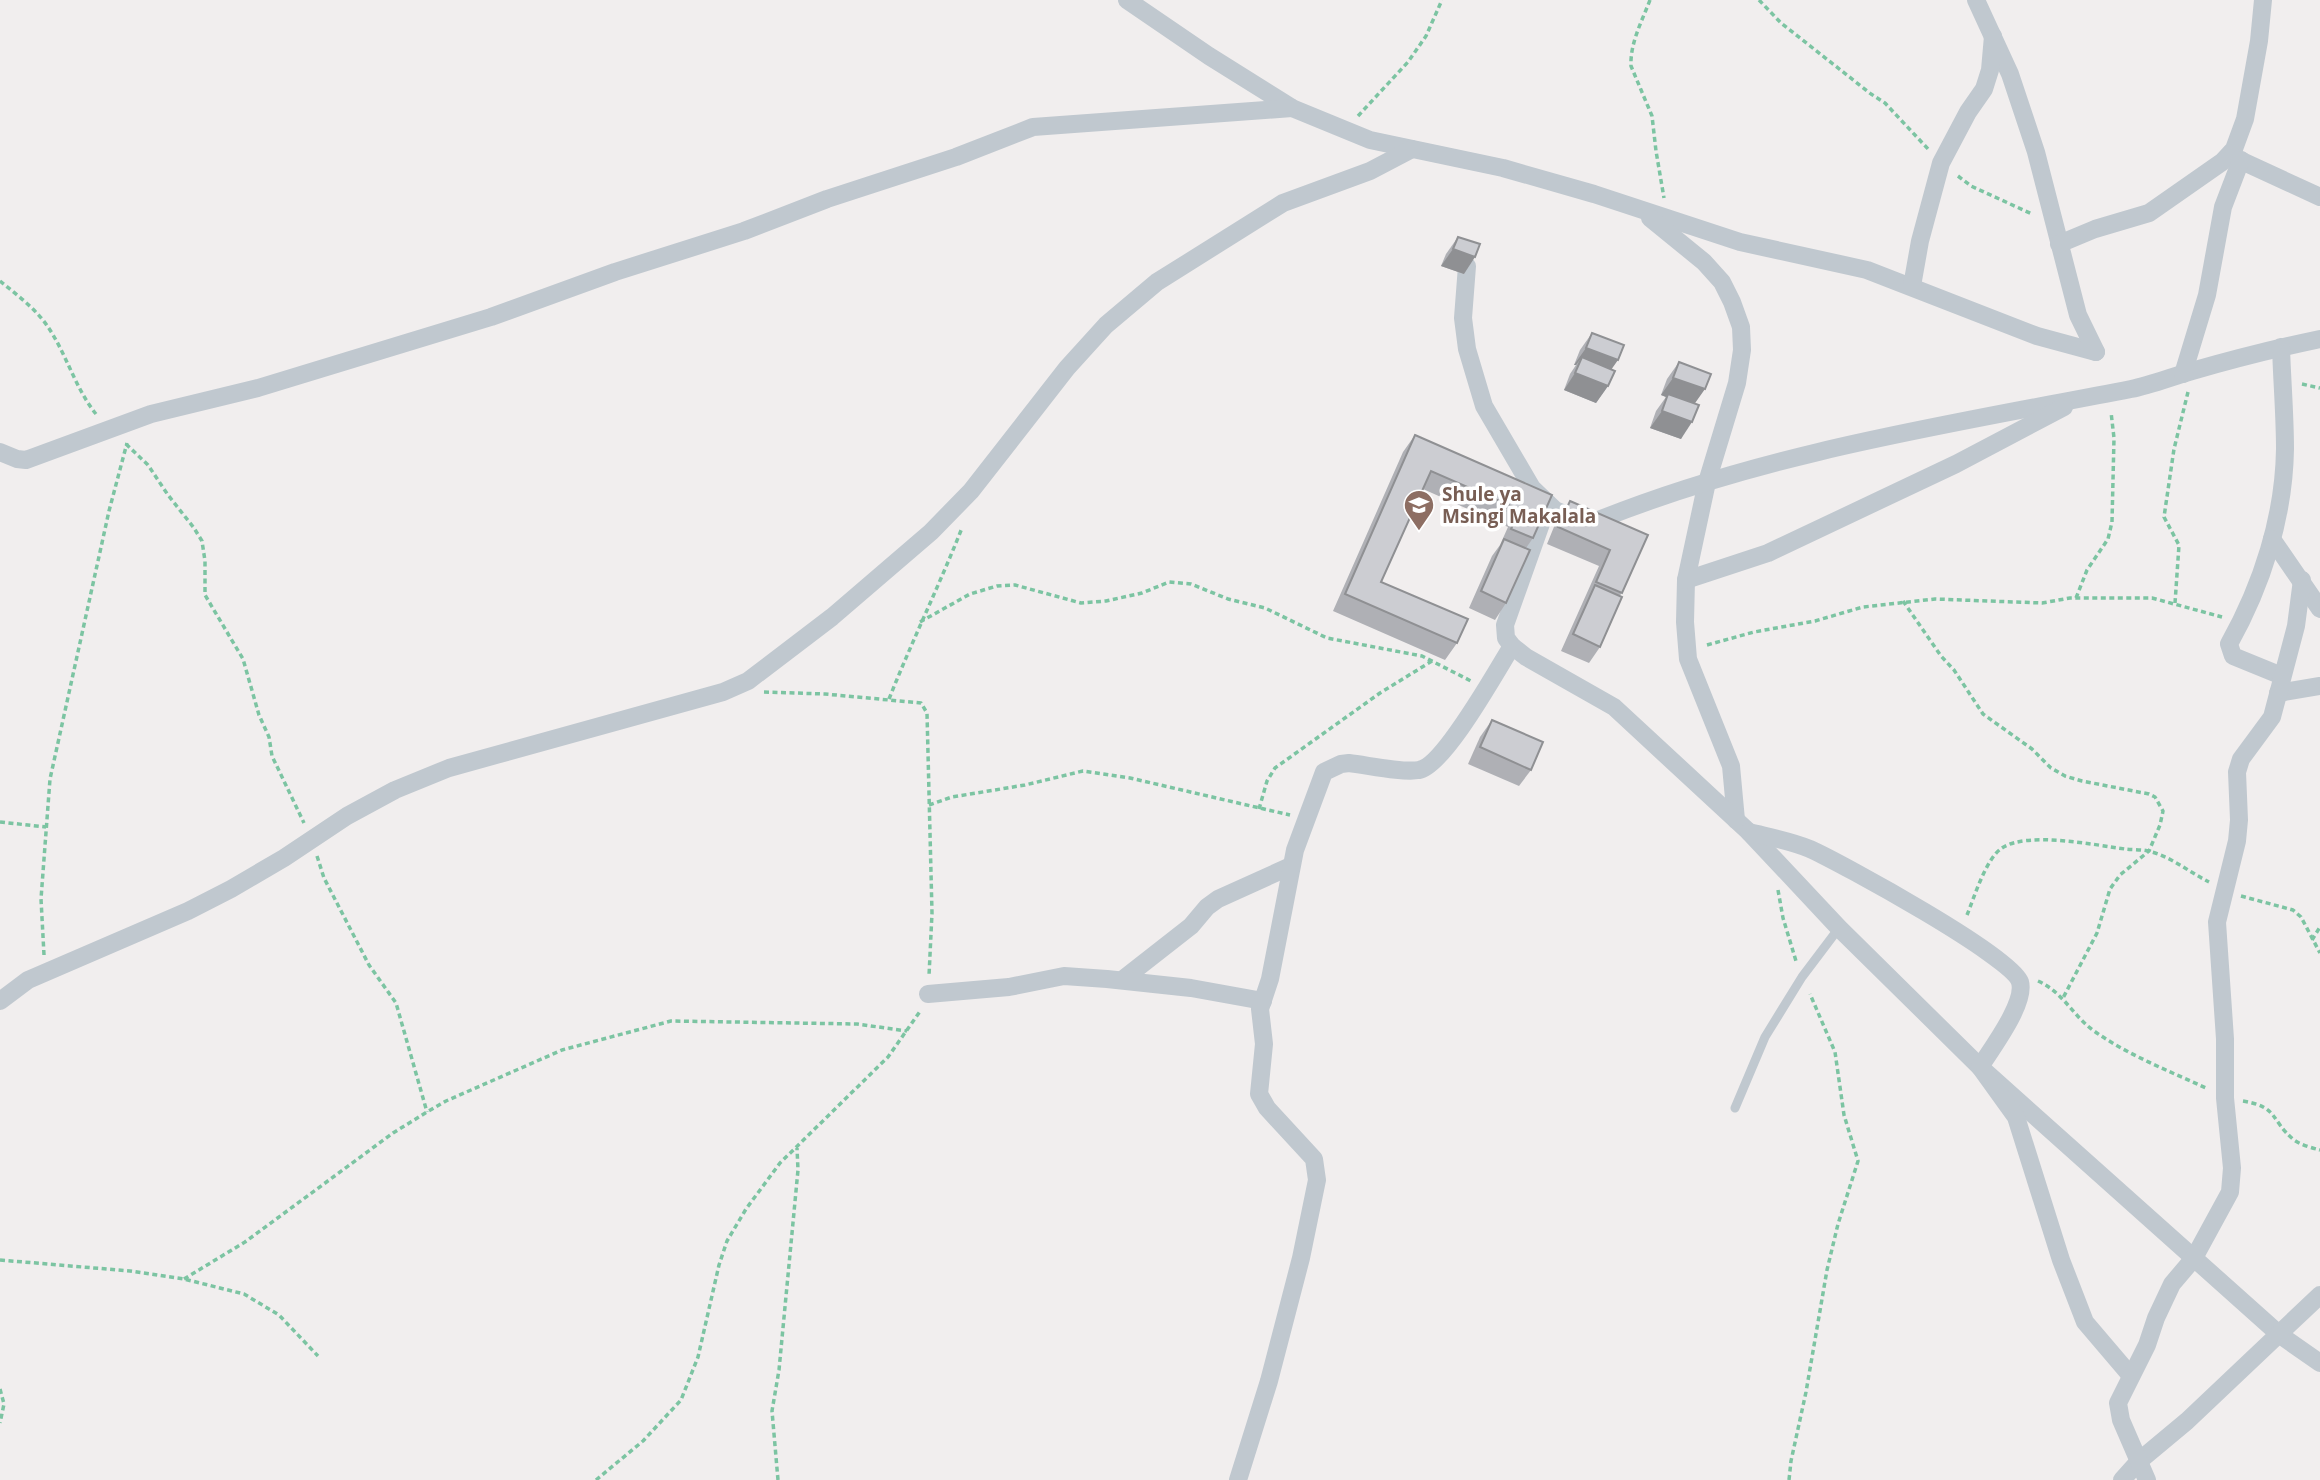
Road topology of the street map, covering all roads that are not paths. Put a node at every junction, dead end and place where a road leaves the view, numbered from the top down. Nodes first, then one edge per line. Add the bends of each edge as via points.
1 (1127, 0) edge
2 (1976, 0) edge
3 (2263, 0) edge
4 (1993, 34) junction
5 (1292, 108) junction
6 (1412, 149) junction
7 (2235, 158) junction
8 (2320, 197) edge
9 (1639, 210) junction
10 (2059, 244) junction
11 (1467, 266) edge
12 (1912, 286) junction
13 (2320, 339) edge
14 (2281, 347) junction
15 (2187, 373) junction
16 (2083, 397) junction
17 (0, 452) edge
18 (1707, 482) junction
19 (1548, 504) junction
20 (2272, 539) junction
21 (1686, 580) junction
22 (2302, 580) junction
23 (2320, 609) edge
24 (1512, 646) junction
25 (2280, 685) junction
26 (2320, 686) edge
27 (1742, 826) junction
28 (1291, 866) junction
29 (1839, 928) junction
30 (1122, 980) junction
31 (928, 993) road end
32 (0, 1001) edge
33 (1263, 1002) junction
34 (1980, 1067) junction
35 (1735, 1108) dead end
36 (2194, 1258) junction
37 (2320, 1295) edge
38 (2280, 1335) junction
39 (2320, 1363) edge
40 (2131, 1376) junction
41 (2139, 1461) junction
42 (1238, 1480) edge
43 (2123, 1480) edge
44 (2147, 1480) edge

1 - 5 street
2 - 4 street
3 - 7 street
4 - 10 street via 2036,152
4 - 12 street via 1984,89 1941,163
5 - 6 street via 1370,140
5 - 17 street via 1033,127 491,317 132,421 26,460
6 - 9 street via 1503,168
6 - 32 street via 1370,171 1283,203 1157,282 1106,325 1067,368 971,491 931,532 748,681 723,692 449,768 395,790 188,911 27,980
7 - 8 street
7 - 10 street via 2222,162 2149,213
7 - 15 street
9 - 12 street via 1740,242 1867,270
9 - 18 street via 1722,282 1741,327 1737,383
10 - 12 street via 2078,315 2096,352 2037,336
11 - 19 street via 1463,318 1484,406 1532,488
13 - 14 street
14 - 15 street
14 - 20 street via 2285,451
15 - 16 street
16 - 18 street via 1866,441
16 - 21 street via 1956,464 1768,553
18 - 19 street via 1596,521 1573,519
18 - 21 street
19 - 24 street via 1505,625
20 - 22 street
20 - 25 street via 2253,600 2230,644 2234,656
21 - 27 street via 1688,650 1731,766
22 - 23 street
22 - 25 street via 2296,626
24 - 27 street via 1614,706
24 - 28 street via 1444,752 1427,767 1341,764 1324,772
25 - 26 street
25 - 36 street via 2272,717 2241,759 2237,772 2237,841 2217,922 2230,1192
27 - 29 street
27 - 34 street via 1843,866 1960,933 2016,973 2019,1002
28 - 30 street via 1218,899
28 - 33 street
29 - 34 street
29 - 35 lane via 1765,1037
30 - 31 street via 1064,976 1009,987
30 - 33 street
33 - 42 street via 1259,1094 1314,1159 1317,1181 1279,1344
34 - 36 street
34 - 40 street via 2015,1117 2085,1322
36 - 38 street
36 - 40 street via 2172,1284
37 - 38 street
38 - 39 street
38 - 41 street
40 - 41 street via 2118,1403
41 - 43 street
41 - 44 street

